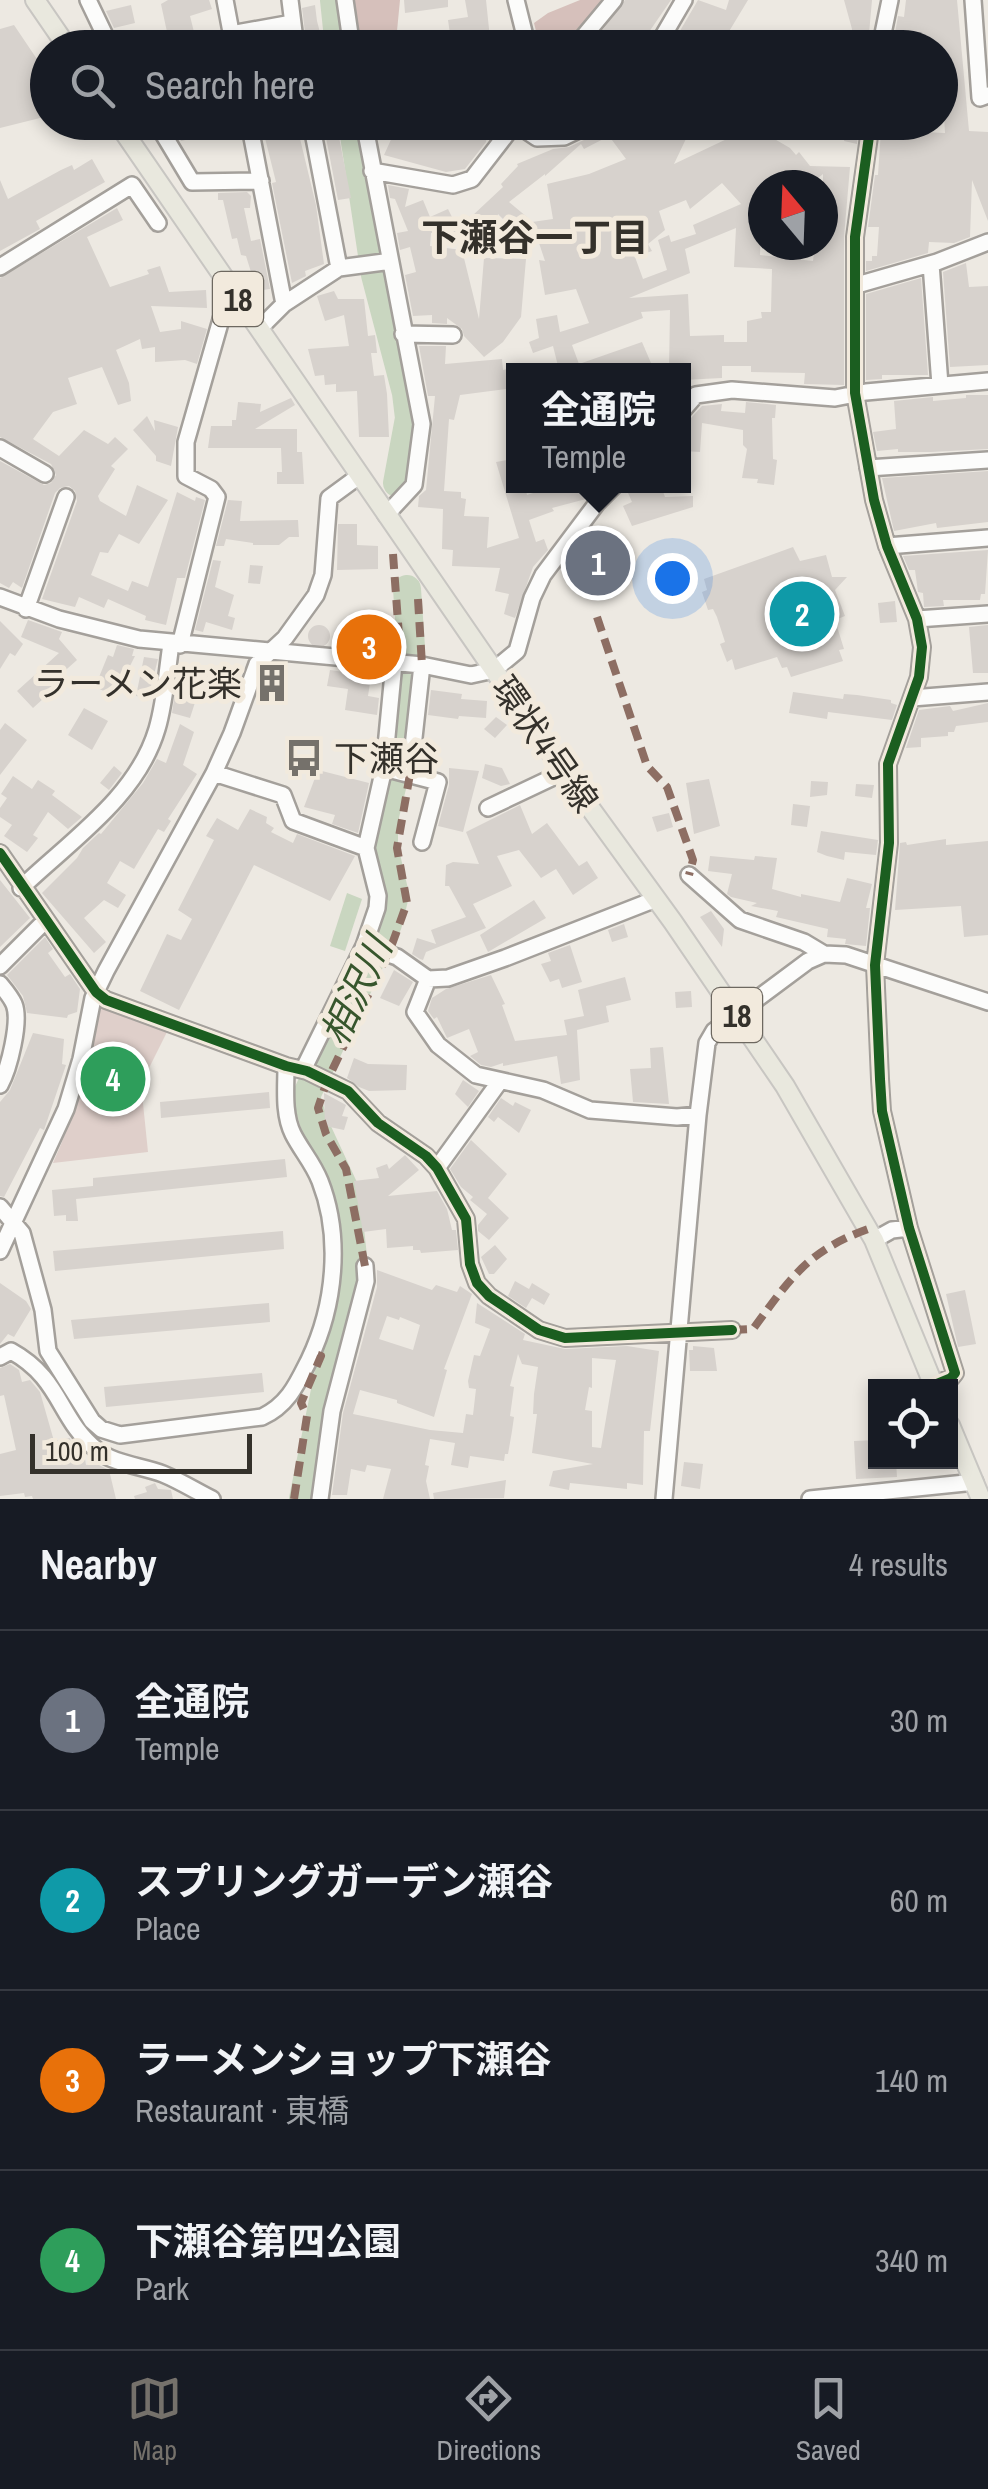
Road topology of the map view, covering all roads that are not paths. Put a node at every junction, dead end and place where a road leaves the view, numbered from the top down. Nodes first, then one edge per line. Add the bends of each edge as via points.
1 (35, 0) edge
2 (225, 0) edge
3 (290, 0) edge
4 (345, 0) edge
5 (516, 0) edge
6 (614, 0) edge
7 (684, 0) edge
8 (890, 0) edge
9 (974, 0) edge
10 (93, 1) edge
11 (292, 23) junction
12 (56, 30) edge
13 (104, 30) edge
14 (231, 30) edge
15 (269, 30) edge
16 (293, 30) edge
17 (349, 30) edge
18 (524, 30) edge
19 (589, 30) edge
20 (666, 30) edge
21 (884, 30) edge
22 (981, 32) edge
23 (988, 95) edge
24 (128, 140) edge
25 (167, 140) edge
26 (253, 140) edge
27 (314, 140) edge
28 (367, 140) edge
29 (503, 140) edge
30 (868, 140) edge
31 (372, 172) junction
32 (261, 181) junction
33 (158, 223) dead end
34 (988, 242) edge
35 (375, 263) dead end
36 (931, 264) junction
37 (0, 267) edge
38 (339, 268) junction
39 (857, 285) junction
40 (230, 288) junction
41 (284, 304) junction
42 (260, 329) junction
43 (404, 334) junction
44 (453, 335) dead end
45 (988, 381) edge
46 (940, 385) junction
47 (855, 393) junction
48 (691, 401) edge
49 (0, 448) edge
50 (988, 460) edge
51 (868, 468) junction
52 (45, 474) dead end
53 (359, 476) junction
54 (608, 493) edge
55 (66, 497) dead end
56 (391, 521) junction
57 (988, 538) edge
58 (887, 546) junction
59 (0, 598) edge
60 (26, 609) junction
61 (988, 614) edge
62 (917, 619) junction
63 (176, 644) junction
64 (268, 652) junction
65 (396, 663) junction
66 (420, 665) junction
67 (494, 670) junction
68 (988, 692) edge
69 (912, 698) junction
70 (397, 771) junction
71 (564, 772) junction
72 (214, 773) junction
73 (488, 808) dead end
74 (422, 842) dead end
75 (366, 848) junction
76 (3, 865) edge
77 (689, 875) dead end
78 (21, 888) junction
79 (656, 899) junction
80 (46, 921) junction
81 (372, 949) junction
82 (824, 954) junction
83 (875, 964) junction
84 (0, 966) edge
85 (428, 978) junction
86 (0, 984) edge
87 (96, 992) junction
88 (988, 1002) edge
89 (735, 1013) junction
90 (299, 1069) junction
91 (500, 1081) junction
92 (0, 1084) edge
93 (698, 1115) junction
94 (437, 1168) junction
95 (0, 1208) edge
96 (15, 1221) junction
97 (909, 1228) junction
98 (874, 1240) junction
99 (0, 1251) edge
100 (365, 1266) dead end
101 (732, 1330) dead end
102 (678, 1332) junction
103 (0, 1357) edge
104 (931, 1379) edge
105 (949, 1379) edge
106 (958, 1444) edge
107 (978, 1491) edge
108 (212, 1499) edge
109 (320, 1499) edge
110 (664, 1499) edge
111 (810, 1499) edge

1 - 12 main road
2 - 14 street
3 - 11 street
4 - 17 street
5 - 18 street
6 - 19 street
7 - 20 street
8 - 21 street
9 - 22 street
10 - 13 street
11 - 15 street
11 - 16 street
22 - 23 street via 980,98
24 - 40 main road, 環状4号線 / 18
25 - 32 street via 192,182
26 - 32 street
27 - 38 street
28 - 31 street
29 - 31 street via 472,179 453,186
30 - 39 street via 856,229
31 - 43 street
32 - 41 street
33 - 37 street via 132,184
34 - 36 street
35 - 38 street
36 - 39 street
36 - 46 street
38 - 41 street
39 - 47 street
40 - 42 main road, 環状4号線 / 18
40 - 63 street via 186,442 186,476 218,498
41 - 42 street
42 - 53 main road, 環状4号線 / 18
43 - 44 street
43 - 56 street via 422,424 420,453 414,485
45 - 46 street
46 - 47 street
47 - 48 street via 834,398 732,390
47 - 51 street
49 - 52 street
50 - 51 street
51 - 58 street
53 - 56 main road, 環状4号線 / 18
53 - 64 street via 329,498 316,595
54 - 67 street via 550,564 532,598 518,651
55 - 60 street
56 - 67 main road, 環状4号線 / 18
57 - 58 street
58 - 62 street
59 - 60 street
60 - 63 street
61 - 62 street
62 - 69 street via 922,647
63 - 64 street
63 - 78 street via 158,728 141,765 98,819
64 - 65 street
64 - 72 street via 256,664
65 - 66 street
65 - 70 street
66 - 67 street via 471,675
66 - 70 street
67 - 71 main road, 環状4号線 / 18
68 - 69 street
69 - 83 street via 888,764 889,842
70 - 74 street via 438,782
70 - 75 street
71 - 73 street
71 - 79 main road, 環状4号線 / 18
72 - 75 street via 283,795 293,821
72 - 87 street
75 - 81 street via 378,896
76 - 78 street
77 - 82 street via 740,920
78 - 80 street
79 - 85 street via 448,978
79 - 89 main road, 環状4号線 / 18
80 - 84 street
80 - 87 street
81 - 85 street
81 - 90 street
82 - 83 street
82 - 89 street
83 - 88 street
83 - 97 street via 882,1112
85 - 91 street via 415,1012 438,1044 476,1075
86 - 92 street via 16,1014
87 - 90 street
87 - 96 street via 75,1086
89 - 93 street via 707,1043
89 - 98 main road, 環状4号線 / 18 via 807,1120
90 - 94 street via 356,1098
90 - 96 street via 288,1120 321,1184 334,1264 312,1353 295,1390 274,1412 138,1433 100,1429 48,1352
91 - 93 street via 590,1110
91 - 94 street
93 - 102 street
94 - 102 street via 466,1220 473,1276 489,1296 539,1330 565,1338
95 - 96 street
96 - 99 street
97 - 98 street
97 - 105 street via 954,1373
98 - 104 main road, 環状4号線 / 18
100 - 109 street
101 - 102 street
102 - 110 street
103 - 108 street via 11,1351 32,1362 98,1452 167,1475
106 - 107 main road
107 - 111 street

